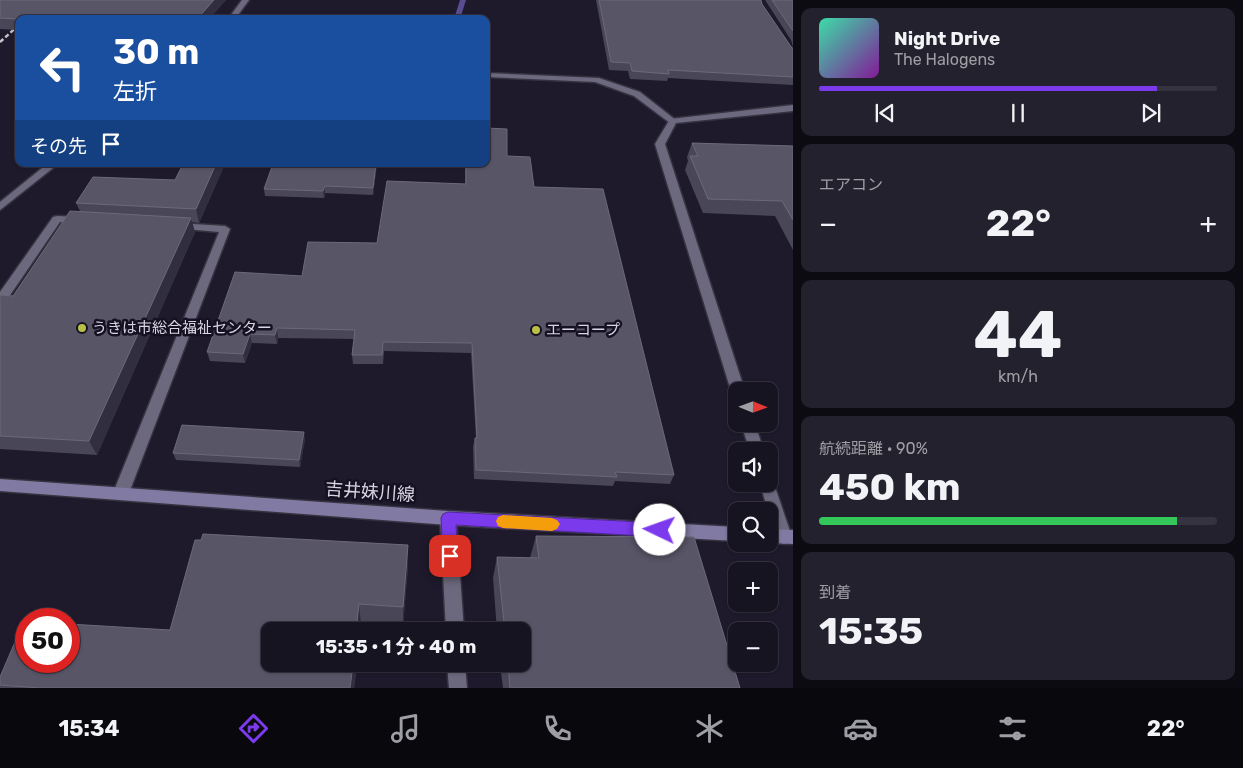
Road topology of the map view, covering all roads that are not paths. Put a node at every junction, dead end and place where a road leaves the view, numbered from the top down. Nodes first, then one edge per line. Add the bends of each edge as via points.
1 (246, 0) edge
2 (234, 15) edge
3 (490, 75) edge
4 (793, 108) edge
5 (673, 121) junction
6 (48, 167) edge
7 (0, 207) edge
8 (86, 221) edge
9 (166, 226) edge
10 (0, 301) edge
11 (735, 382) edge
12 (0, 485) edge
13 (769, 492) edge
14 (121, 493) junction
15 (448, 518) junction
16 (728, 534) edge
17 (782, 537) edge
18 (454, 622) edge
19 (457, 672) edge
20 (458, 688) edge

1 - 2 street
3 - 5 street via 596,80 637,94
4 - 5 street
5 - 11 street via 660,144
6 - 7 street
8 - 10 street via 57,219
9 - 14 street via 225,229
12 - 14 main road, 吉井妹川線
13 - 17 street
14 - 15 main road, 吉井妹川線
15 - 16 main road, 吉井妹川線
15 - 18 street
19 - 20 street

